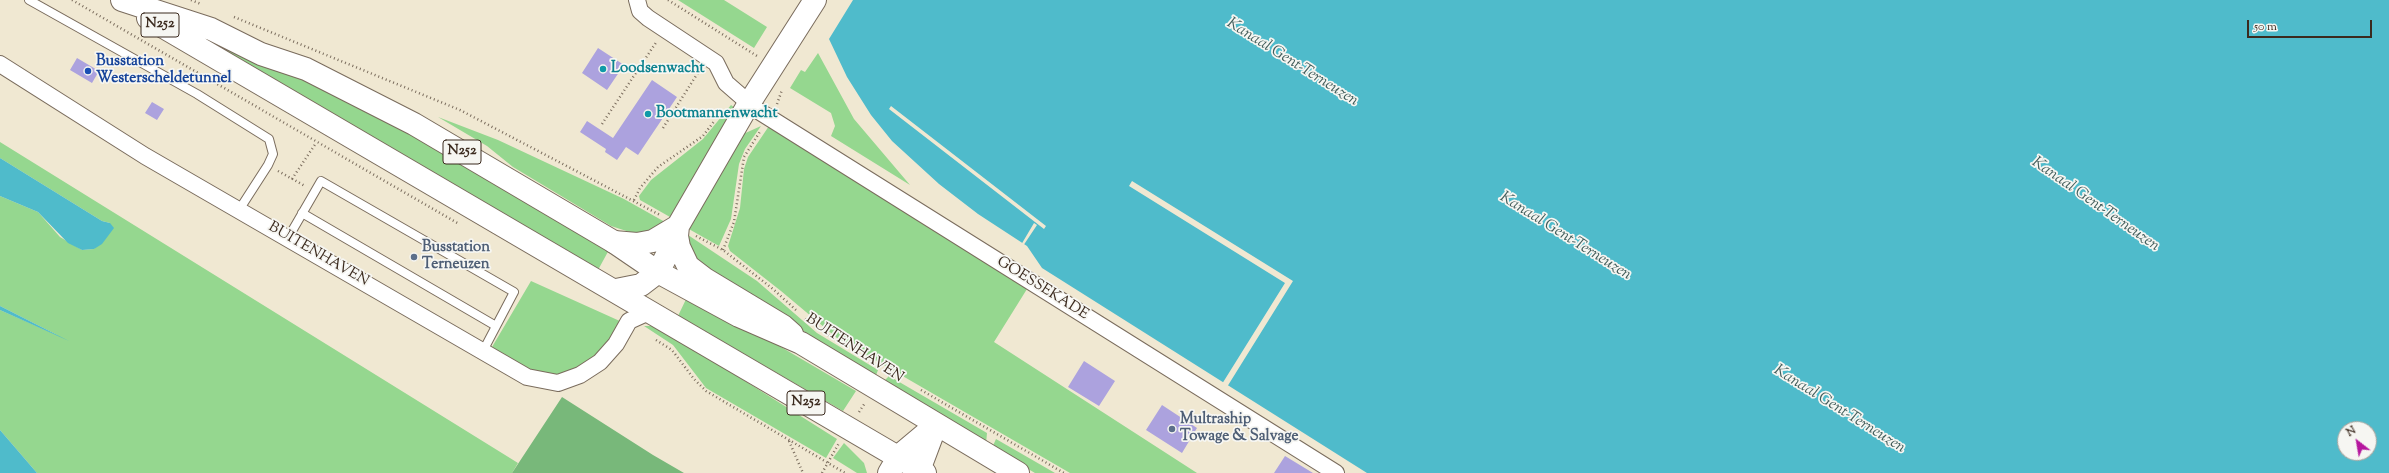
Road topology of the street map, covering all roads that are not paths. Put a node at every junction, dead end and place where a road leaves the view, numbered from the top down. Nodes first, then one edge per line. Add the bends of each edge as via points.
1 (28, 0) edge
2 (120, 0) edge
3 (637, 0) edge
4 (814, 0) edge
5 (0, 64) edge
6 (748, 105) junction
7 (239, 210) junction
8 (302, 213) junction
9 (677, 231) junction
10 (288, 238) junction
11 (614, 242) junction
12 (658, 272) junction
13 (616, 290) junction
14 (651, 311) junction
15 (496, 326) junction
16 (801, 343) junction
17 (483, 351) junction
18 (936, 425) junction
19 (894, 465) edge
20 (921, 472) edge
21 (1018, 473) edge
22 (1336, 473) edge

1 - 7 lane via 190,90 269,139 273,154
2 - 11 main road, BUITENHAVEN / N252 via 211,29 261,54 306,69 414,124
2 - 13 main road, BUITENHAVEN / N252 via 202,51
3 - 6 street via 640,11 716,63 726,83
4 - 6 main road, BUITENHAVEN
5 - 7 street, BUITENHAVEN via 145,156
6 - 9 main road, BUITENHAVEN
6 - 22 street, GOESSEKADE
7 - 10 street, BUITENHAVEN
8 - 10 lane
8 - 15 lane
8 - 15 lane via 321,181 514,292
9 - 11 main road, BUITENHAVEN via 653,241 637,244
9 - 12 main road, BUITENHAVEN
9 - 16 main road, BUITENHAVEN / N252 via 681,252 688,266 783,326
10 - 17 street, BUITENHAVEN
11 - 12 main road, BUITENHAVEN / N252
12 - 13 main road, BUITENHAVEN via 641,285
12 - 16 main road, BUITENHAVEN / N252 via 739,316
13 - 14 main road, BUITENHAVEN / N252
14 - 17 street, BUITENHAVEN via 629,321 616,344 600,362 580,375 558,383 527,376
14 - 19 main road, BUITENHAVEN / N252
15 - 17 lane
16 - 18 main road, BUITENHAVEN / N252
18 - 19 main road
18 - 20 main road
18 - 21 main road, N252
19 - 20 main road, N252

